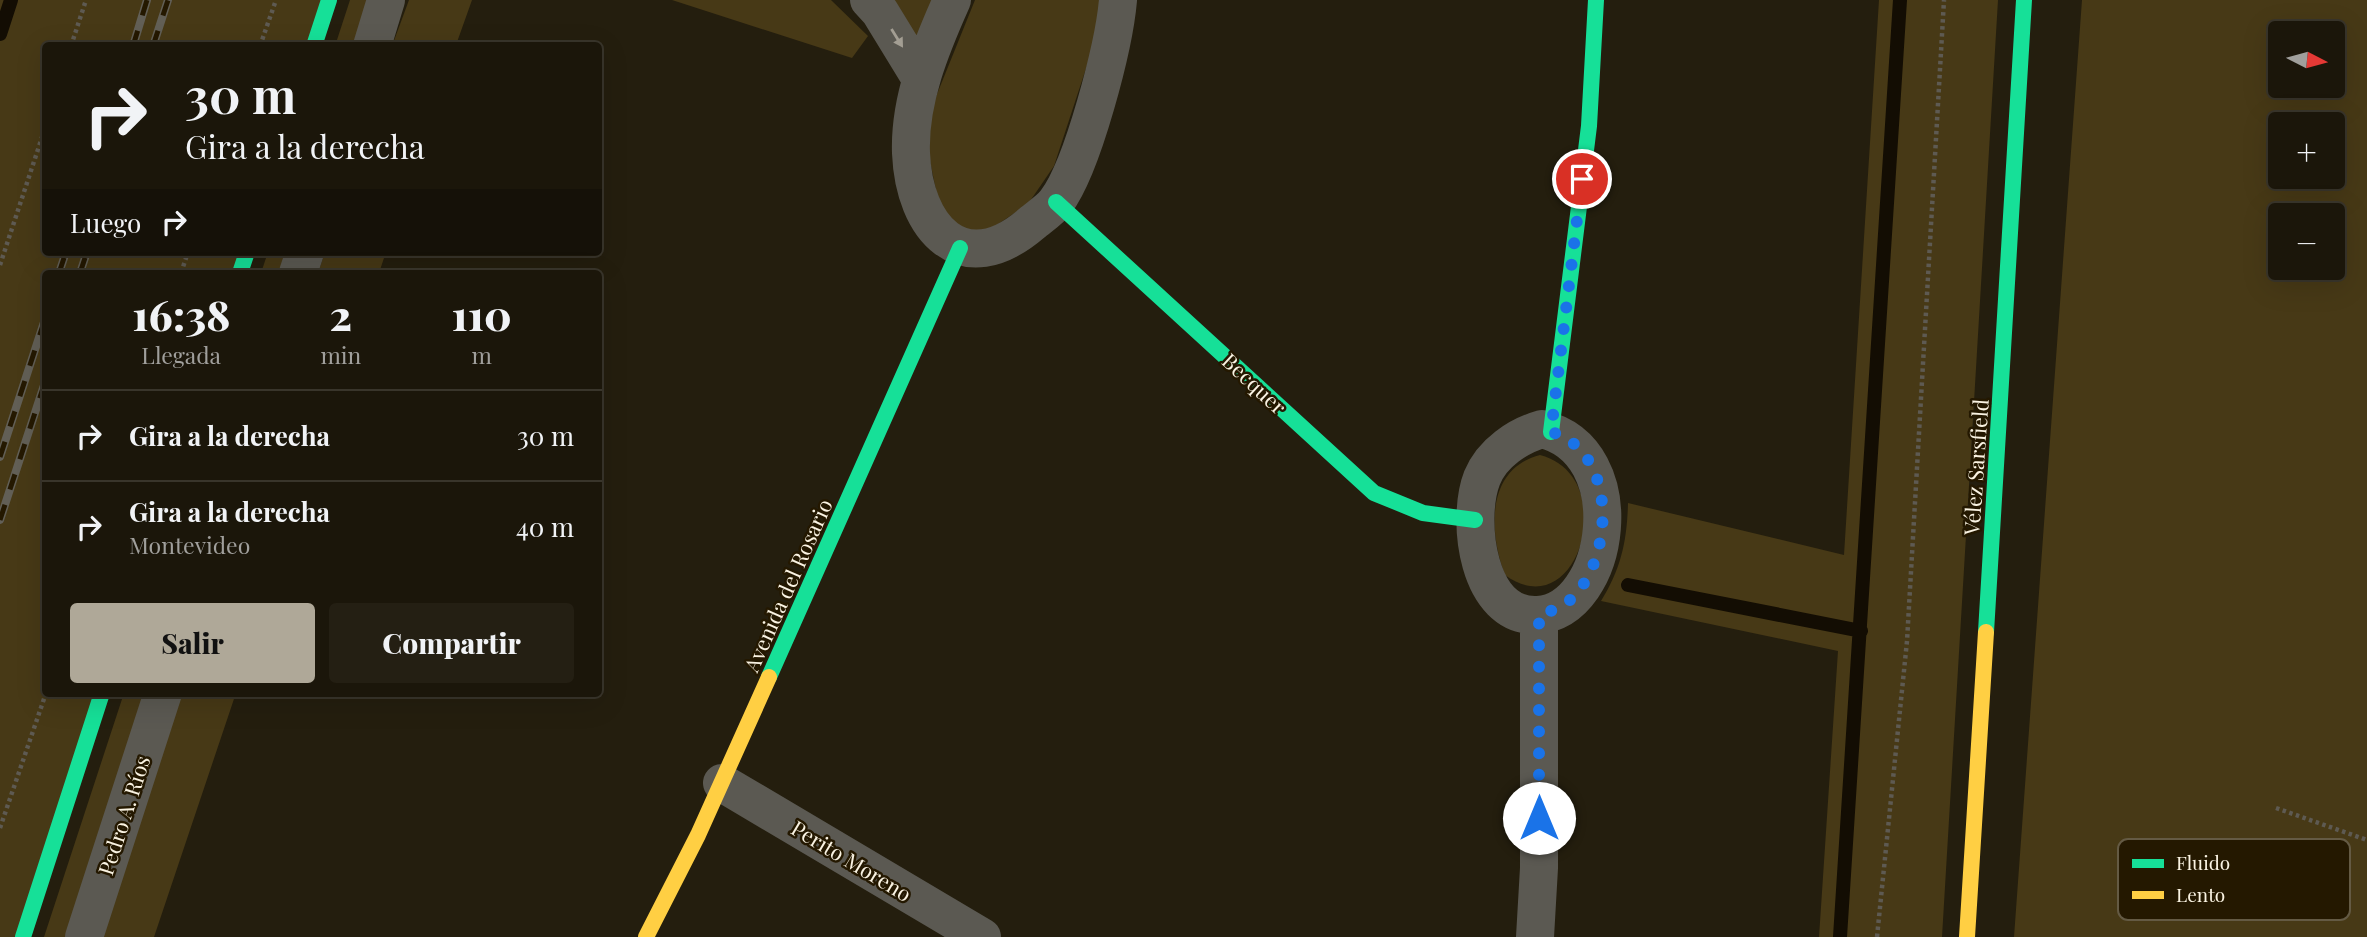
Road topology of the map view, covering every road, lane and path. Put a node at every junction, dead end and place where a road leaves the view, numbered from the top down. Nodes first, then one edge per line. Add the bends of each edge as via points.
1 (86, 0) edge
2 (276, 0) edge
3 (329, 0) edge
4 (386, 0) edge
5 (869, 0) edge
6 (952, 0) edge
7 (1118, 0) edge
8 (1596, 0) edge
9 (1944, 0) edge
10 (2024, 0) edge
11 (72, 42) edge
12 (261, 42) edge
13 (315, 42) edge
14 (373, 42) edge
15 (921, 79) junction
16 (42, 137) edge
17 (1056, 202) junction
18 (960, 248) junction
19 (0, 265) edge
20 (1551, 432) junction
21 (1475, 520) junction
22 (1539, 615) junction
23 (45, 697) edge
24 (101, 697) edge
25 (162, 697) edge
26 (722, 783) junction
27 (2276, 808) dead end
28 (0, 828) edge
29 (2367, 840) edge
30 (23, 937) edge
31 (84, 937) edge
32 (646, 937) edge
33 (982, 937) edge
34 (1535, 937) edge
35 (1877, 937) edge
36 (1968, 937) edge

1 - 11 path
2 - 12 path
3 - 13 street
4 - 14 street
5 -> 15 street
6 - 15 street
7 - 17 street via 1080,151
8 - 20 street via 1589,126
9 - 35 path via 1907,641
10 - 36 street, Vélez Sarsfield
15 - 18 street via 911,152 917,193 934,230
16 - 19 path
17 - 18 street via 1018,235 985,248
17 - 21 street, Becquer via 1374,494 1427,516
18 - 26 street, Avenida del Rosario
20 - 21 street via 1542,429 1522,435 1498,455 1483,476
20 - 22 street via 1564,435 1594,471 1602,498 1602,536 1594,566 1575,595
21 - 22 street via 1479,555 1494,595 1509,606
22 - 34 street
23 - 28 path
24 - 30 street
25 - 31 street, Pedro A. Ríos
26 - 32 street, Avenida del Rosario
26 - 33 street, Perito Moreno
27 - 29 path

